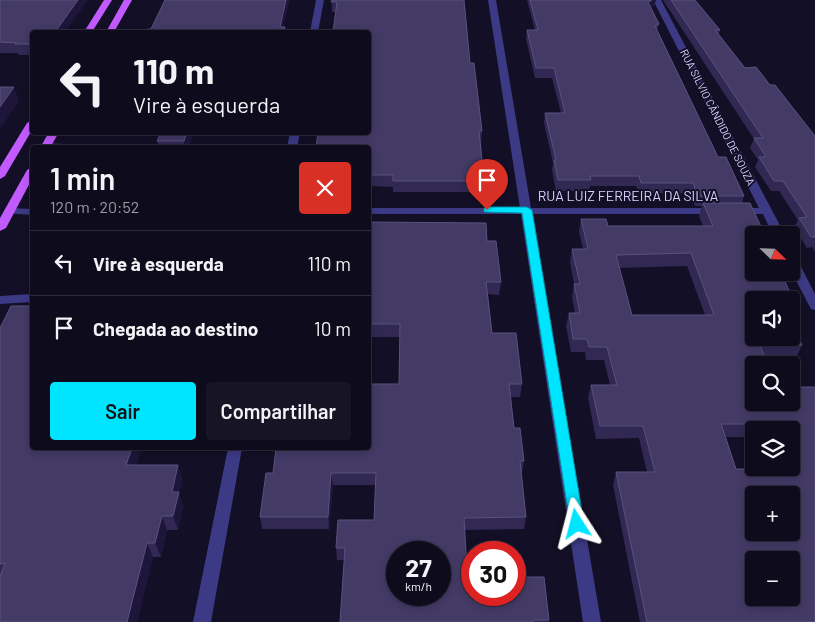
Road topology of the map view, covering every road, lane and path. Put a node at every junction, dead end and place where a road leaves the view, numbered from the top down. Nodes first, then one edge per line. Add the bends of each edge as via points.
1 (108, 0) edge
2 (128, 0) edge
3 (320, 0) edge
4 (492, 0) edge
5 (658, 0) edge
6 (89, 30) edge
7 (111, 30) edge
8 (314, 30) edge
9 (30, 126) edge
10 (30, 174) edge
11 (0, 176) edge
12 (527, 210) junction
13 (371, 211) edge
14 (767, 211) junction
15 (9, 212) junction
16 (30, 212) edge
17 (774, 226) edge
18 (0, 228) edge
19 (800, 277) edge
20 (30, 298) edge
21 (0, 300) edge
22 (815, 306) edge
23 (235, 450) edge
24 (202, 622) edge
25 (592, 622) edge

1 - 6 main road
2 - 7 main road
3 - 8 street
4 - 12 street
5 - 14 street, RUA SILVIO CÃNDIDO DE SOUZA
9 - 11 main road
10 - 15 main road
12 - 13 street, RUA LUIZ FERREIRA DA SILVA
12 - 14 street, RUA LUIZ FERREIRA DA SILVA
12 - 25 street
14 - 17 street, RUA SILVIO CÃNDIDO DE SOUZA
15 - 16 street
15 - 18 main road
19 - 22 street
20 - 21 street
23 - 24 street

